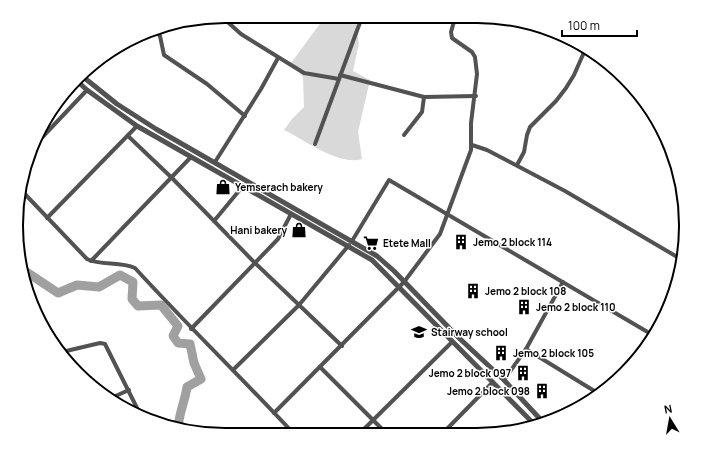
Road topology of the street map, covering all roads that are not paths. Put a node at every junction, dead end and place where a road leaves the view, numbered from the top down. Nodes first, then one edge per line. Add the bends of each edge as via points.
1 (229, 23) edge
2 (360, 23) edge
3 (454, 23) edge
4 (159, 34) edge
5 (583, 53) edge
6 (278, 58) junction
7 (339, 77) junction
8 (86, 79) edge
9 (80, 84) edge
10 (87, 90) junction
11 (476, 96) junction
12 (424, 97) junction
13 (245, 116) junction
14 (137, 126) junction
15 (45, 135) edge
16 (404, 135) dead end
17 (128, 136) junction
18 (315, 144) dead end
19 (472, 145) junction
20 (191, 157) junction
21 (215, 162) junction
22 (517, 165) junction
23 (230, 171) junction
24 (227, 176) junction
25 (172, 178) junction
26 (243, 186) junction
27 (26, 195) edge
28 (446, 213) junction
29 (291, 214) junction
30 (47, 218) junction
31 (214, 221) junction
32 (352, 240) junction
33 (349, 245) junction
34 (676, 256) edge
35 (90, 261) junction
36 (255, 263) junction
37 (563, 282) junction
38 (402, 284) junction
39 (299, 305) junction
40 (191, 329) junction
41 (648, 333) edge
42 (452, 342) junction
43 (342, 346) junction
44 (526, 349) junction
45 (67, 351) edge
46 (320, 367) junction
47 (233, 370) junction
48 (504, 380) junction
49 (493, 382) junction
50 (128, 390) junction
51 (594, 391) edge
52 (116, 396) edge
53 (527, 406) junction
54 (137, 407) edge
55 (521, 411) junction
56 (274, 413) junction
57 (539, 418) edge
58 (373, 420) junction
59 (531, 421) edge
60 (288, 428) edge
61 (365, 428) edge
62 (381, 428) edge
63 (448, 428) edge

1 - 6 street
2 - 7 street
3 - 11 street via 452,38 472,52 477,61
4 - 13 street via 164,55 207,84
5 - 22 street via 566,88 530,127 524,152
6 - 7 street via 310,75
6 - 13 street
7 - 12 street
7 - 18 street
8 - 21 street via 117,104
9 - 10 street
10 - 14 street
10 - 15 street
11 - 12 street
11 - 19 street via 471,123
12 - 16 street via 422,112
13 - 21 street
14 - 17 street
14 - 20 street
17 - 25 street
17 - 30 street
19 - 22 street
19 - 28 street
20 - 24 street
20 - 25 street
21 - 23 street
22 - 34 street
23 - 24 street
23 - 32 street
24 - 26 street
25 - 31 street
25 - 35 street
26 - 29 street
26 - 31 street
27 - 30 street
28 - 32 street via 389,180
28 - 37 street
28 - 38 street via 440,234
29 - 33 street
29 - 36 street via 278,239
30 - 35 street
31 - 36 street
32 - 38 street via 386,264
33 - 38 street
33 - 39 street
35 - 40 street via 135,268
36 - 39 street
36 - 40 street
37 - 41 street
37 - 44 street
38 - 42 street
38 - 43 street
38 - 48 street
39 - 43 street
39 - 47 street
40 - 47 street
42 - 49 street
42 - 58 street
43 - 46 street
44 - 48 street
44 - 51 street
45 - 50 street via 105,344
46 - 56 street
46 - 58 street
47 - 56 street
48 - 53 street
49 - 55 street
49 - 63 street
50 - 52 street
50 - 54 street
53 - 55 street
53 - 57 street
55 - 59 street
56 - 60 street
58 - 61 street
58 - 62 street

